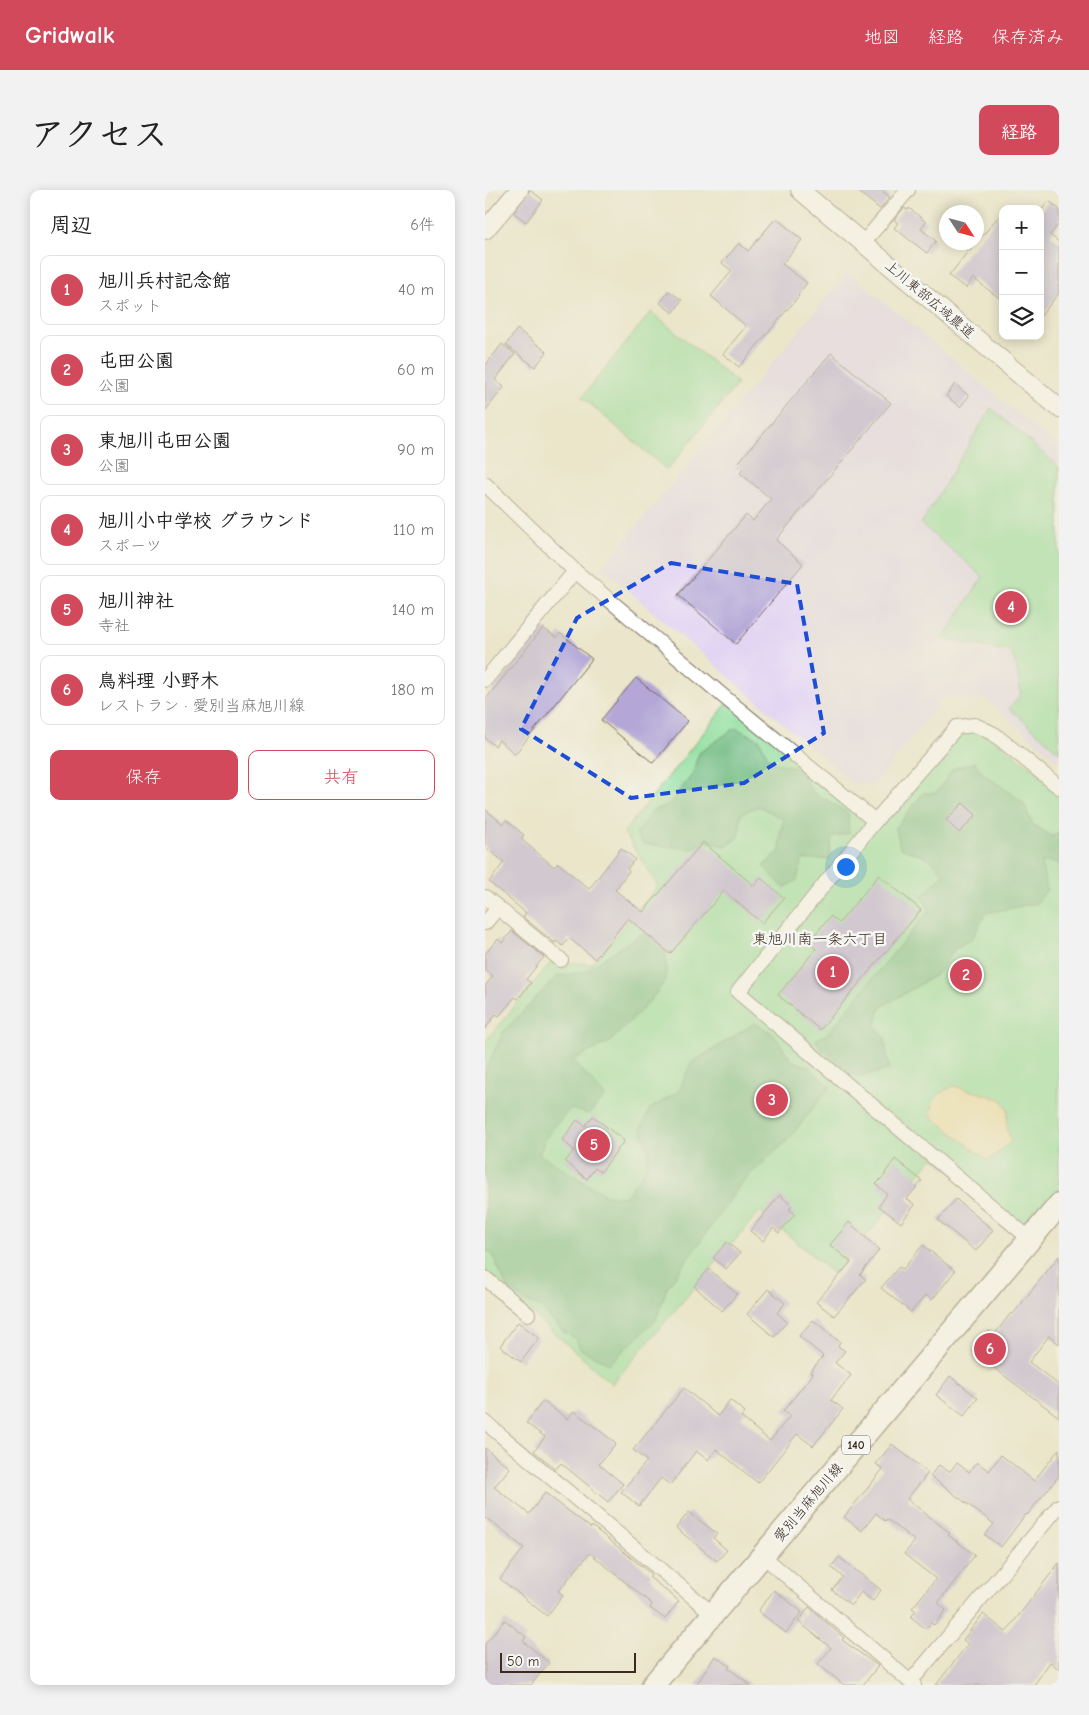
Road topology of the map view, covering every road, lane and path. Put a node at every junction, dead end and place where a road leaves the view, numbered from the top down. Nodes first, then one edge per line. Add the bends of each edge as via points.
1 (519, 190) edge
2 (800, 190) edge
3 (908, 190) edge
4 (485, 230) edge
5 (863, 243) junction
6 (1059, 408) edge
7 (485, 484) edge
8 (575, 571) junction
9 (485, 680) edge
10 (1059, 787) edge
11 (875, 821) junction
12 (485, 897) edge
13 (498, 908) junction
14 (485, 923) edge
15 (561, 960) dead end
16 (1059, 1205) edge
17 (1030, 1239) junction
18 (485, 1278) edge
19 (528, 1314) dead end
20 (485, 1422) edge
21 (1059, 1506) edge
22 (763, 1556) junction
23 (713, 1614) junction
24 (912, 1683) edge
25 (653, 1685) edge

1 - 4 street
2 - 5 street, 上川東部広域農道
3 - 5 street
5 - 6 street, 上川東部広域農道
7 - 8 street
8 - 9 street
8 - 11 street
10 - 11 street via 994,734 975,725 957,727
11 - 17 street via 738,992
12 - 13 street
13 - 14 street
13 - 15 street
16 - 17 main road, 愛別当麻旭川線 / 140
17 - 22 main road, 愛別当麻旭川線 / 140
18 - 19 street
20 - 23 street
21 - 24 street
22 - 23 main road, 愛別当麻旭川線 / 140
22 - 24 street
23 - 25 main road, 愛別当麻旭川線 / 140

